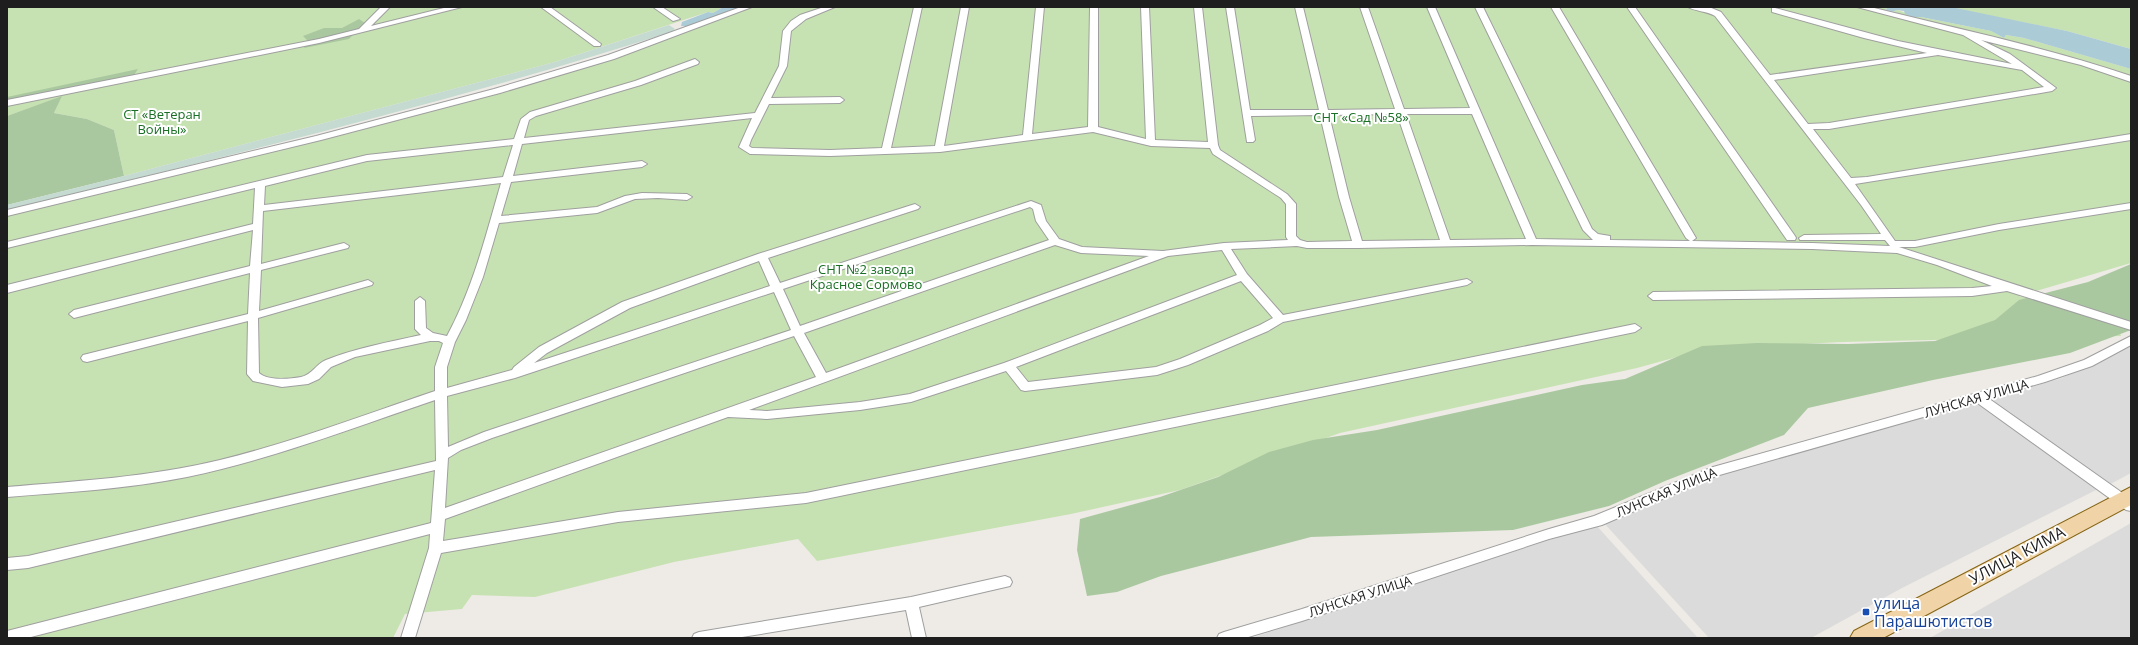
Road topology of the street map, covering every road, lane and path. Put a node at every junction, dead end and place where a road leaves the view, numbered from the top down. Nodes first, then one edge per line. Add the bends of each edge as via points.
1 (386, 7) edge
2 (458, 7) edge
3 (545, 7) edge
4 (657, 7) edge
5 (748, 7) edge
6 (831, 7) edge
7 (918, 7) edge
8 (965, 7) edge
9 (1040, 7) edge
10 (1094, 7) edge
11 (1145, 7) edge
12 (1198, 7) edge
13 (1230, 7) edge
14 (1299, 7) edge
15 (1364, 7) edge
16 (1431, 7) edge
17 (1479, 7) edge
18 (1555, 7) edge
19 (1631, 7) edge
20 (1692, 7) edge
21 (1861, 7) edge
22 (1775, 10) dead end
23 (676, 19) dead end
24 (361, 31) junction
25 (1964, 32) junction
26 (597, 44) dead end
27 (1941, 53) junction
28 (695, 62) dead end
29 (2025, 68) junction
30 (1768, 78) junction
31 (2131, 79) edge
32 (840, 100) dead end
33 (764, 101) junction
34 (7, 103) edge
35 (1476, 111) junction
36 (1324, 112) junction
37 (1401, 112) junction
38 (1246, 113) junction
39 (758, 115) junction
40 (1806, 127) junction
41 (1093, 129) junction
42 (2131, 137) edge
43 (1027, 139) junction
44 (519, 140) junction
45 (1250, 140) dead end
46 (1151, 143) junction
47 (1213, 145) junction
48 (940, 150) junction
49 (886, 151) junction
50 (642, 164) dead end
51 (508, 179) junction
52 (1848, 181) junction
53 (260, 184) junction
54 (687, 196) dead end
55 (2131, 206) edge
56 (915, 207) dead end
57 (258, 209) junction
58 (7, 213) edge
59 (495, 220) junction
60 (257, 226) junction
61 (1691, 238) junction
62 (1791, 238) junction
63 (1055, 241) junction
64 (1532, 242) junction
65 (1297, 243) junction
66 (1446, 244) junction
67 (1892, 244) junction
68 (7, 245) edge
69 (1358, 245) junction
70 (344, 246) dead end
71 (1224, 246) junction
72 (1167, 253) junction
73 (762, 256) junction
74 (255, 269) junction
75 (1243, 276) junction
76 (1467, 282) dead end
77 (368, 283) dead end
78 (776, 286) junction
79 (2006, 287) junction
80 (7, 289) edge
81 (1653, 296) dead end
82 (420, 301) dead end
83 (74, 314) dead end
84 (253, 316) junction
85 (1280, 319) junction
86 (2131, 326) edge
87 (1635, 328) dead end
88 (797, 331) junction
89 (430, 337) junction
90 (2131, 340) edge
91 (449, 342) junction
92 (88, 358) dead end
93 (1008, 366) junction
94 (511, 375) junction
95 (822, 377) junction
96 (443, 394) junction
97 (1978, 397) junction
98 (724, 412) junction
99 (442, 460) junction
100 (7, 492) edge
101 (2128, 500) edge
102 (438, 521) junction
103 (436, 548) junction
104 (7, 564) edge
105 (1005, 582) dead end
106 (911, 603) junction
107 (7, 637) edge
108 (408, 638) edge
109 (699, 638) edge
110 (919, 638) edge
111 (1224, 638) edge
112 (1862, 638) edge

1 - 24 street
2 - 24 street
3 - 26 street
4 - 23 street
5 - 58 street via 604,59 497,91 318,138
6 - 33 street via 803,17 787,32 782,66
7 - 49 street
8 - 48 street via 939,143
9 - 43 street
10 - 41 street
11 - 46 street
12 - 47 street
13 - 38 street
14 - 36 street
15 - 37 street
16 - 35 street
17 - 61 street via 1591,234 1599,238
18 - 61 street
19 - 62 street
20 - 30 street via 1708,9 1718,14
21 - 25 street
22 - 27 street via 1853,34
24 - 34 street
25 - 29 street
25 - 31 street via 2084,63
27 - 29 street
27 - 30 street
28 - 44 street via 638,83 533,114 525,119
29 - 40 street via 2052,88 1829,126
30 - 40 street
32 - 33 street
33 - 39 street
35 - 37 street
35 - 64 street
36 - 37 street
36 - 38 street
36 - 69 street
37 - 66 street
38 - 45 street
39 - 44 street
39 - 49 street via 744,147 750,151
40 - 52 street
41 - 43 street via 1066,131
41 - 46 street
42 - 52 street via 1874,179
43 - 48 street
44 - 51 street
44 - 53 street via 367,158
46 - 47 street
47 - 65 street via 1216,152 1284,196 1291,204 1291,237
48 - 49 street
50 - 51 street
51 - 57 street
51 - 59 street
52 - 67 street
53 - 57 street
53 - 68 street
54 - 59 street via 634,197 597,210
55 - 67 street via 1999,227 1915,244
56 - 73 street
57 - 60 street
59 - 91 street via 478,277
60 - 74 street
60 - 80 street
61 - 62 street
62 - 67 street
63 - 72 street via 1081,250
63 - 78 street via 1045,228 1038,207 1031,204
63 - 88 street
64 - 66 street
64 - 67 street via 1812,246
65 - 69 street
65 - 71 street
66 - 69 street
67 - 79 street
70 - 74 street
71 - 72 street
71 - 75 street
72 - 95 street
73 - 78 street
73 - 94 street via 626,305 543,350
74 - 83 street
74 - 84 street
75 - 85 street
75 - 93 street
76 - 85 street
77 - 84 street
78 - 88 street
78 - 94 street
79 - 81 street via 1972,292
79 - 86 street
82 - 89 street via 420,329
84 - 89 street via 253,374 265,381 304,381 315,376 327,364 353,354
84 - 92 street
85 - 93 street via 1157,371 1025,387
87 - 103 street via 806,498 618,517
88 - 95 street
88 - 99 street via 488,435 457,447
89 - 91 street via 441,337
90 - 97 street, ЛУНСКАЯ УЛИЦА via 2088,363
91 - 96 street via 441,367
93 - 98 street via 911,398 767,415
94 - 96 street
95 - 98 street
96 - 99 street
96 - 100 street via 291,445 228,463 141,480
97 - 101 street
97 - 111 street, ЛУНСКАЯ УЛИЦА via 1713,472 1597,521
98 - 102 street
99 - 102 street
99 - 104 street via 28,562
101 - 112 main road, УЛИЦА КИМА
102 - 103 street
102 - 107 street
103 - 108 street
105 - 106 street
106 - 109 street
106 - 110 street

